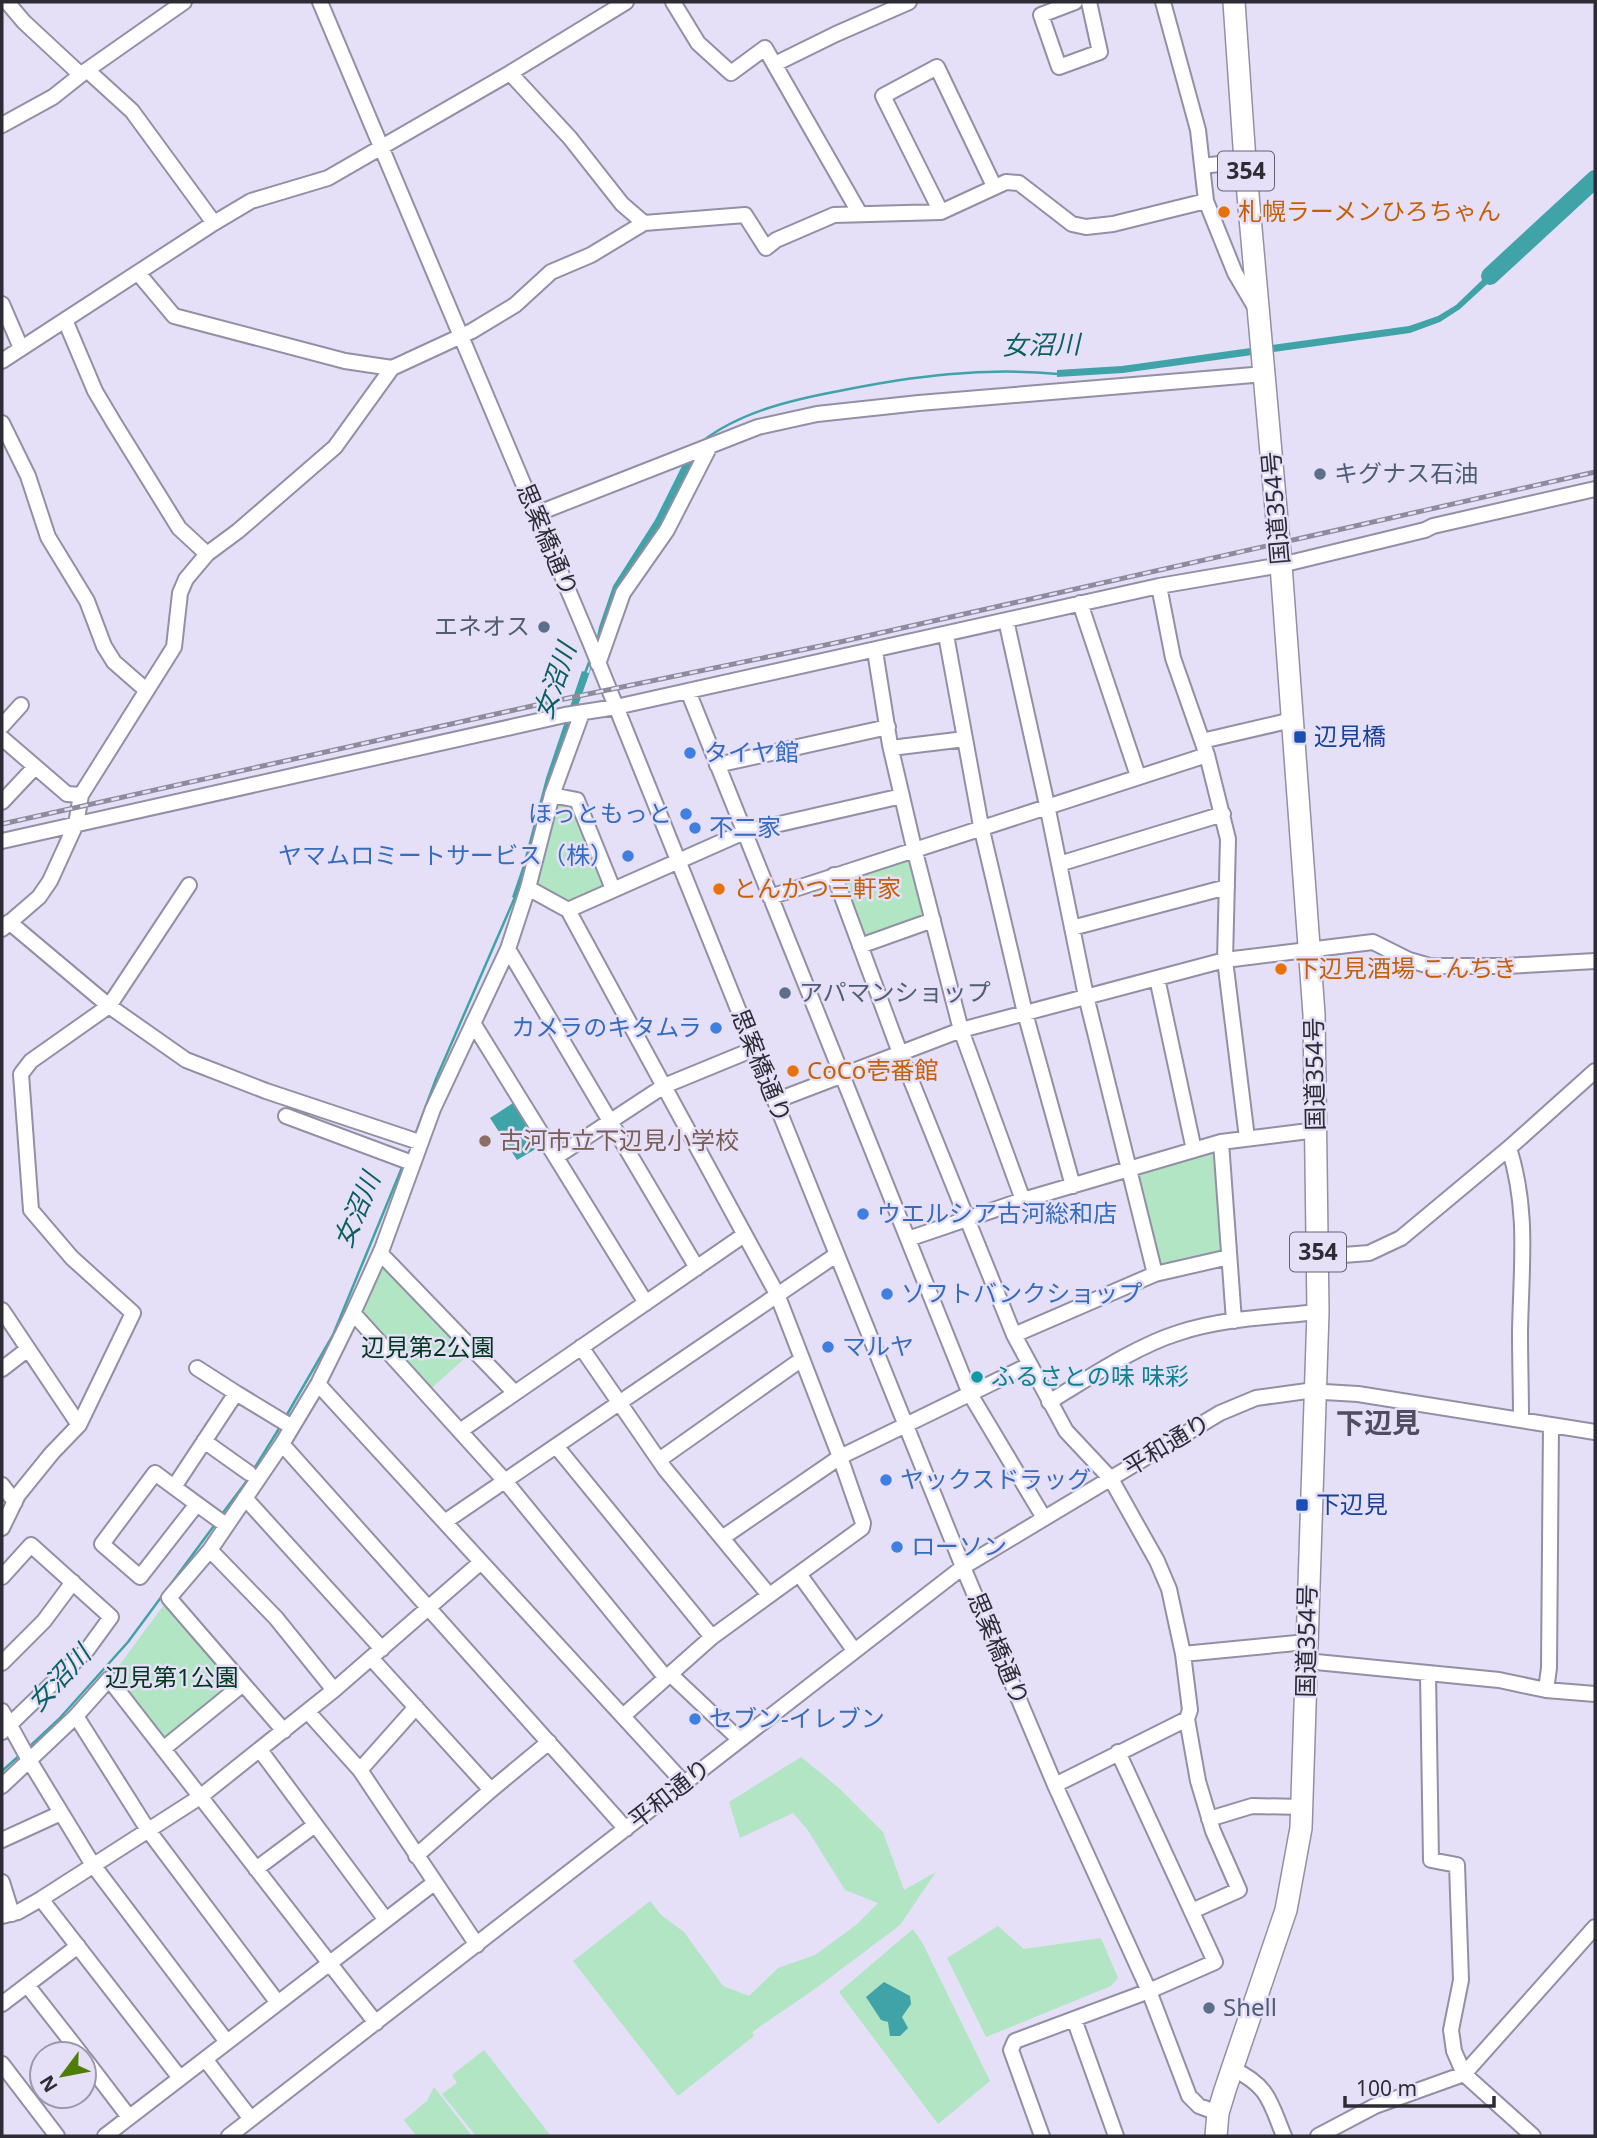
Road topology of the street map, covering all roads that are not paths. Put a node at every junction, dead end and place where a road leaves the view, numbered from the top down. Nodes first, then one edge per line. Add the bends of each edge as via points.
1 (7, 2) edge
2 (184, 2) edge
3 (320, 2) edge
4 (626, 2) edge
5 (673, 2) edge
6 (909, 2) edge
7 (1075, 2) edge
8 (1089, 2) edge
9 (1163, 2) edge
10 (1234, 2) edge
11 (775, 64) junction
12 (84, 73) junction
13 (510, 73) junction
14 (2, 125) edge
15 (382, 147) junction
16 (1245, 161) junction
17 (1202, 166) junction
18 (994, 186) junction
19 (1206, 201) junction
20 (942, 212) junction
21 (860, 214) junction
22 (214, 223) junction
23 (644, 223) junction
24 (138, 273) junction
25 (2, 304) edge
26 (1260, 310) junction
27 (65, 320) junction
28 (461, 336) junction
29 (21, 348) junction
30 (1264, 358) junction
31 (2, 361) edge
32 (393, 368) junction
33 (2, 423) edge
34 (705, 447) junction
35 (1595, 489) edge
36 (536, 514) junction
37 (207, 554) junction
38 (1281, 565) junction
39 (1159, 586) junction
40 (1080, 603) junction
41 (1006, 620) junction
42 (946, 635) junction
43 (876, 651) junction
44 (597, 661) junction
45 (146, 690) junction
46 (688, 691) junction
47 (21, 705) dead end
48 (616, 707) junction
49 (574, 714) junction
50 (1292, 720) junction
51 (2, 726) edge
52 (888, 727) junction
53 (2, 738) edge
54 (965, 740) junction
55 (891, 748) junction
56 (1204, 748) junction
57 (717, 765) junction
58 (35, 766) junction
59 (1138, 776) junction
60 (81, 795) junction
61 (552, 795) junction
62 (902, 796) junction
63 (2, 802) edge
64 (1047, 805) junction
65 (1223, 814) junction
66 (76, 824) junction
67 (981, 826) junction
68 (744, 832) junction
69 (2, 841) edge
70 (914, 848) junction
71 (678, 861) junction
72 (1059, 864) junction
73 (834, 875) junction
74 (189, 885) dead end
75 (1227, 887) junction
76 (528, 888) junction
77 (613, 889) junction
78 (770, 897) junction
79 (568, 910) junction
80 (933, 920) junction
81 (5, 925) edge
82 (1072, 928) junction
83 (860, 946) junction
84 (508, 949) junction
85 (1309, 951) junction
86 (1225, 960) junction
87 (1595, 961) edge
88 (1157, 978) junction
89 (1086, 996) junction
90 (110, 1006) junction
91 (1025, 1013) junction
92 (473, 1023) junction
93 (961, 1030) junction
94 (754, 1049) junction
95 (900, 1053) junction
96 (1595, 1071) edge
97 (841, 1075) junction
98 (664, 1086) junction
99 (775, 1101) junction
100 (286, 1116) dead end
101 (342, 1117) junction
102 (610, 1122) junction
103 (1317, 1130) junction
104 (336, 1134) junction
105 (1247, 1139) junction
106 (419, 1142) junction
107 (1221, 1142) junction
108 (1509, 1148) junction
109 (1194, 1150) junction
110 (556, 1157) junction
111 (412, 1163) junction
112 (1129, 1170) junction
113 (1073, 1186) junction
114 (1023, 1200) junction
115 (967, 1218) junction
116 (744, 1235) junction
117 (908, 1239) junction
118 (380, 1253) junction
119 (836, 1255) junction
120 (1229, 1257) junction
121 (1318, 1257) junction
122 (697, 1268) junction
123 (1155, 1274) junction
124 (777, 1294) junction
125 (646, 1303) junction
126 (2, 1310) edge
127 (1318, 1312) junction
128 (353, 1313) junction
129 (1234, 1321) junction
130 (1014, 1335) junction
131 (581, 1347) junction
132 (28, 1349) junction
133 (802, 1359) junction
134 (1029, 1365) junction
135 (2, 1368) edge
136 (197, 1368) dead end
137 (318, 1384) junction
138 (1314, 1392) junction
139 (515, 1393) junction
140 (236, 1394) junction
141 (970, 1394) junction
142 (1049, 1402) junction
143 (619, 1403) junction
144 (1521, 1419) junction
145 (79, 1425) junction
146 (905, 1425) junction
147 (1551, 1425) junction
148 (292, 1427) junction
149 (460, 1431) junction
150 (1595, 1432) edge
151 (204, 1441) junction
152 (282, 1444) junction
153 (556, 1446) junction
154 (840, 1457) junction
155 (659, 1460) junction
156 (249, 1473) dead end
157 (1111, 1479) junction
158 (505, 1481) junction
159 (2, 1485) edge
160 (174, 1487) junction
161 (245, 1498) junction
162 (15, 1502) junction
163 (197, 1504) junction
164 (1044, 1518) junction
165 (446, 1521) junction
166 (226, 1525) junction
167 (2, 1528) edge
168 (722, 1538) junction
169 (209, 1550) junction
170 (481, 1562) junction
171 (963, 1567) junction
172 (799, 1574) junction
173 (2, 1577) edge
174 (72, 1582) junction
175 (769, 1595) junction
176 (429, 1608) junction
177 (712, 1637) junction
178 (854, 1650) junction
179 (1307, 1652) junction
180 (376, 1653) junction
181 (1184, 1654) junction
182 (2, 1663) edge
183 (1428, 1674) junction
184 (668, 1676) junction
185 (243, 1684) junction
186 (1546, 1689) junction
187 (334, 1690) junction
188 (1595, 1694) edge
189 (416, 1707) junction
190 (2, 1711) edge
191 (308, 1712) junction
192 (76, 1716) junction
193 (622, 1716) junction
194 (1187, 1719) junction
195 (6, 1729) edge
196 (284, 1731) junction
197 (740, 1740) junction
198 (549, 1742) junction
199 (163, 1749) junction
200 (260, 1750) junction
201 (1118, 1752) junction
202 (29, 1760) junction
203 (360, 1770) junction
204 (684, 1783) junction
205 (1055, 1785) junction
206 (2, 1786) edge
207 (491, 1790) junction
208 (200, 1797) junction
209 (1303, 1807) junction
210 (61, 1813) junction
211 (1209, 1819) junction
212 (315, 1825) junction
213 (626, 1829) junction
214 (148, 1830) junction
215 (2, 1840) edge
216 (416, 1856) junction
217 (93, 1865) junction
218 (256, 1869) junction
219 (2, 1881) edge
220 (434, 1884) junction
221 (41, 1899) junction
222 (1192, 1911) junction
223 (7, 1915) edge
224 (386, 1920) junction
225 (1595, 1927) edge
226 (477, 1945) junction
227 (78, 1947) junction
228 (330, 1963) junction
229 (27, 1984) junction
230 (1149, 1991) junction
231 (278, 2003) junction
232 (2, 2004) edge
233 (1074, 2018) junction
234 (376, 2023) junction
235 (70, 2040) edge
236 (227, 2042) junction
237 (205, 2059) junction
238 (2, 2064) edge
239 (1233, 2069) junction
240 (1464, 2074) junction
241 (98, 2076) edge
242 (180, 2078) junction
243 (1218, 2113) junction
244 (130, 2117) junction
245 (251, 2119) junction
246 (57, 2136) edge
247 (105, 2136) edge
248 (229, 2136) edge
249 (1042, 2136) edge
250 (1116, 2136) edge
251 (1216, 2136) edge
252 (1284, 2136) edge
253 (1318, 2136) edge
254 (1533, 2136) edge

1 - 12 street
2 - 12 street
3 - 15 street, 思案橋通り
4 - 13 street
5 - 11 street via 698,43 731,73 765,48
6 - 11 street
7 - 8 street via 1041,15 1059,67 1100,52
9 - 17 street via 1198,131
10 - 16 highway, 国道354号 / 354
11 - 21 street
12 - 14 street
12 - 22 street via 132,111
13 - 15 street
13 - 23 street via 622,204
15 - 22 street via 328,178 251,201
15 - 28 street, 思案橋通り
16 - 17 street
16 - 26 highway, 国道354号 / 354
17 - 19 street
18 - 19 street via 1019,183 1072,224 1086,227
18 - 20 street
18 - 20 street via 937,67 883,96
19 - 26 street via 1235,273 1253,306
20 - 21 street
21 - 23 street via 822,219 766,248 745,215
22 - 24 street
23 - 28 street via 591,255 551,272 514,305
24 - 27 street
24 - 32 street via 174,316 345,361
25 - 29 street
26 - 30 highway, 国道354号 / 354
27 - 29 street
27 - 37 street via 114,423 179,528
28 - 32 street
28 - 36 street, 思案橋通り
29 - 31 street
30 - 34 street via 817,414 758,427
30 - 38 highway, 国道354号 / 354
32 - 37 street via 335,447
33 - 45 street via 28,476 48,537 87,601 104,646 114,662
34 - 36 street
34 - 44 street via 667,530 622,593
35 - 38 street
36 - 44 street, 思案橋通り
37 - 45 street via 186,579 174,647
38 - 39 street
38 - 50 highway, 国道354号 / 354
39 - 40 street
39 - 56 street via 1173,658
40 - 41 street
40 - 59 street
41 - 42 street
41 - 64 street
42 - 43 street
42 - 54 street
43 - 46 street
43 - 52 street
44 - 48 street, 思案橋通り
45 - 60 street
46 - 48 street
46 - 57 street
47 - 51 street
48 - 49 street
48 - 71 street, 思案橋通り
49 - 61 street
49 - 66 street
50 - 56 street
50 - 85 highway, 国道354号 / 354
52 - 55 street
52 - 57 street
53 - 58 street
54 - 55 street
54 - 67 street
55 - 62 street
56 - 59 street
56 - 65 street
57 - 68 street
58 - 60 street via 66,794
58 - 63 street
59 - 64 street
60 - 66 street
61 - 76 street
61 - 77 street via 577,800
62 - 68 street
62 - 70 street
64 - 67 street
64 - 72 street
65 - 72 street
65 - 75 street via 1228,839
66 - 69 street
66 - 81 street via 40,897
67 - 70 street
67 - 91 street
68 - 71 street
68 - 78 street
70 - 73 street
70 - 80 street
71 - 77 street
71 - 94 street, 思案橋通り
72 - 82 street
73 - 78 street
73 - 83 street
74 - 90 street
75 - 82 street
75 - 86 street
76 - 79 street
76 - 84 street
77 - 79 street
78 - 97 street
79 - 98 street
80 - 83 street
80 - 93 street
81 - 90 street
82 - 89 street
83 - 95 street
84 - 92 street
84 - 102 street
85 - 86 street
85 - 87 street via 1373,942 1430,966
85 - 103 highway, 国道354号 / 354
86 - 88 street
86 - 105 street
88 - 89 street
88 - 109 street
89 - 91 street
89 - 112 street
90 - 101 street via 186,1060
90 - 145 street via 31,1061 21,1073 31,1210 72,1258 132,1313
91 - 93 street
91 - 113 street
92 - 106 street
92 - 110 street
93 - 95 street
93 - 114 street
94 - 98 street
94 - 99 street, 思案橋通り
95 - 97 street
95 - 115 street
96 - 108 street
97 - 99 street
97 - 117 street
98 - 102 street
98 - 116 street
99 - 119 street, 思案橋通り
100 - 104 street
101 - 104 street
101 - 106 street
102 - 110 street
102 - 122 street
103 - 105 street
103 - 121 highway, 国道354号 / 354
104 - 111 street
105 - 107 street
106 - 111 street
107 - 109 street
107 - 120 street
108 - 121 street via 1401,1238 1369,1253
108 - 144 street via 1524,1222
109 - 112 street
110 - 125 street
111 - 118 street
112 - 113 street
112 - 123 street
113 - 114 street
114 - 115 street
115 - 117 street
115 - 130 street
116 - 122 street
116 - 124 street
117 - 141 street
118 - 128 street
118 - 139 street
119 - 124 street
119 - 146 street, 思案橋通り
120 - 123 street
120 - 129 street
121 - 127 highway, 国道354号 / 354
122 - 125 street
123 - 130 street
124 - 133 street
124 - 143 street
125 - 131 street
126 - 132 street
127 - 129 street
127 - 138 highway, 国道354号 / 354
128 - 137 street
128 - 149 street
129 - 142 street via 1176,1333 1111,1364
130 - 134 street
131 - 139 street
131 - 143 street
132 - 135 street
132 - 145 street
133 - 154 street
133 - 155 street
134 - 141 street
134 - 142 street
136 - 140 street
137 - 148 street
137 - 165 street
138 - 144 street, 平和通り via 1358,1394
138 - 157 street, 平和通り via 1256,1398 1220,1413
138 - 179 highway, 国道354号 / 354
139 - 149 street
140 - 148 street
140 - 151 street
141 - 146 street
141 - 164 street
142 - 157 street via 1066,1431
143 - 153 street
143 - 155 street
144 - 147 street, 平和通り
145 - 162 street
146 - 154 street
146 - 171 street, 思案橋通り
147 - 150 street, 平和通り
147 - 186 street
148 - 152 street
149 - 158 street
151 - 156 street
151 - 160 street
152 - 161 street
152 - 176 street
153 - 158 street
153 - 177 street
154 - 168 street
154 - 172 street via 862,1528
155 - 168 street
157 - 164 street, 平和通り
157 - 181 street via 1169,1589
158 - 165 street
158 - 184 street
159 - 162 street
160 - 163 street
160 - 163 street via 155,1472 102,1544 140,1577
161 - 166 street
161 - 180 street
162 - 167 street
163 - 166 street
164 - 171 street, 平和通り
165 - 170 street
166 - 169 street
168 - 175 street
169 - 185 street via 169,1598
169 - 187 street via 276,1618
170 - 176 street
170 - 193 street
171 - 178 street, 平和通り
171 - 205 street, 思案橋通り
172 - 175 street
172 - 178 street
173 - 174 street via 31,1545
174 - 182 street via 44,1621
174 - 195 street via 111,1617 87,1650
175 - 177 street
176 - 180 street
176 - 198 street
177 - 184 street
178 - 197 street, 平和通り
179 - 181 street
179 - 183 street
179 - 209 highway, 国道354号 / 354
180 - 187 street
180 - 189 street
181 - 194 street
183 - 186 street via 1499,1679
183 - 240 street via 1431,1860 1457,1865 1461,1980 1451,2030
184 - 193 street
184 - 197 street
185 - 196 street
185 - 199 street
186 - 188 street
187 - 191 street
189 - 203 street
189 - 207 street
190 - 195 street
191 - 196 street
191 - 203 street
192 - 199 street via 109,1679
192 - 202 street
192 - 214 street
193 - 204 street
194 - 201 street
194 - 211 street
195 - 202 street
196 - 200 street
197 - 204 street, 平和通り
198 - 207 street
198 - 213 street
199 - 208 street
200 - 208 street
200 - 212 street
201 - 205 street
201 - 222 street
202 - 206 street
202 - 210 street
203 - 216 street
204 - 213 street, 平和通り
205 - 230 street, 思案橋通り
207 - 216 street
208 - 214 street
208 - 218 street
209 - 211 street via 1252,1806
209 - 239 highway, 国道354号 / 354 via 1286,1910
210 - 215 street
210 - 217 street
211 - 222 street via 1239,1890
212 - 218 street
212 - 224 street
213 - 226 street, 平和通り
214 - 217 street
214 - 231 street
216 - 220 street
217 - 221 street
217 - 236 street
218 - 228 street
219 - 223 street
220 - 224 street
220 - 226 street
221 - 223 street
221 - 227 street
222 - 230 street via 1214,1962
224 - 228 street
225 - 240 street
226 - 234 street, 平和通り
227 - 229 street
227 - 242 street
228 - 231 street
228 - 234 street
229 - 232 street
229 - 235 street
230 - 233 street
230 - 243 street, 思案橋通り via 1189,2096 1199,2106
231 - 236 street
233 - 249 street via 1015,2041 1011,2050
233 - 250 street
234 - 245 street, 平和通り
236 - 237 street
237 - 242 street
237 - 245 street
238 - 246 street
239 - 243 highway, 国道354号 / 354
239 - 252 street via 1264,2089
240 - 253 street via 1375,2106
240 - 254 street
241 - 244 street
242 - 244 street
243 - 251 highway, 国道354号 / 354
244 - 247 street
245 - 248 street, 平和通り

